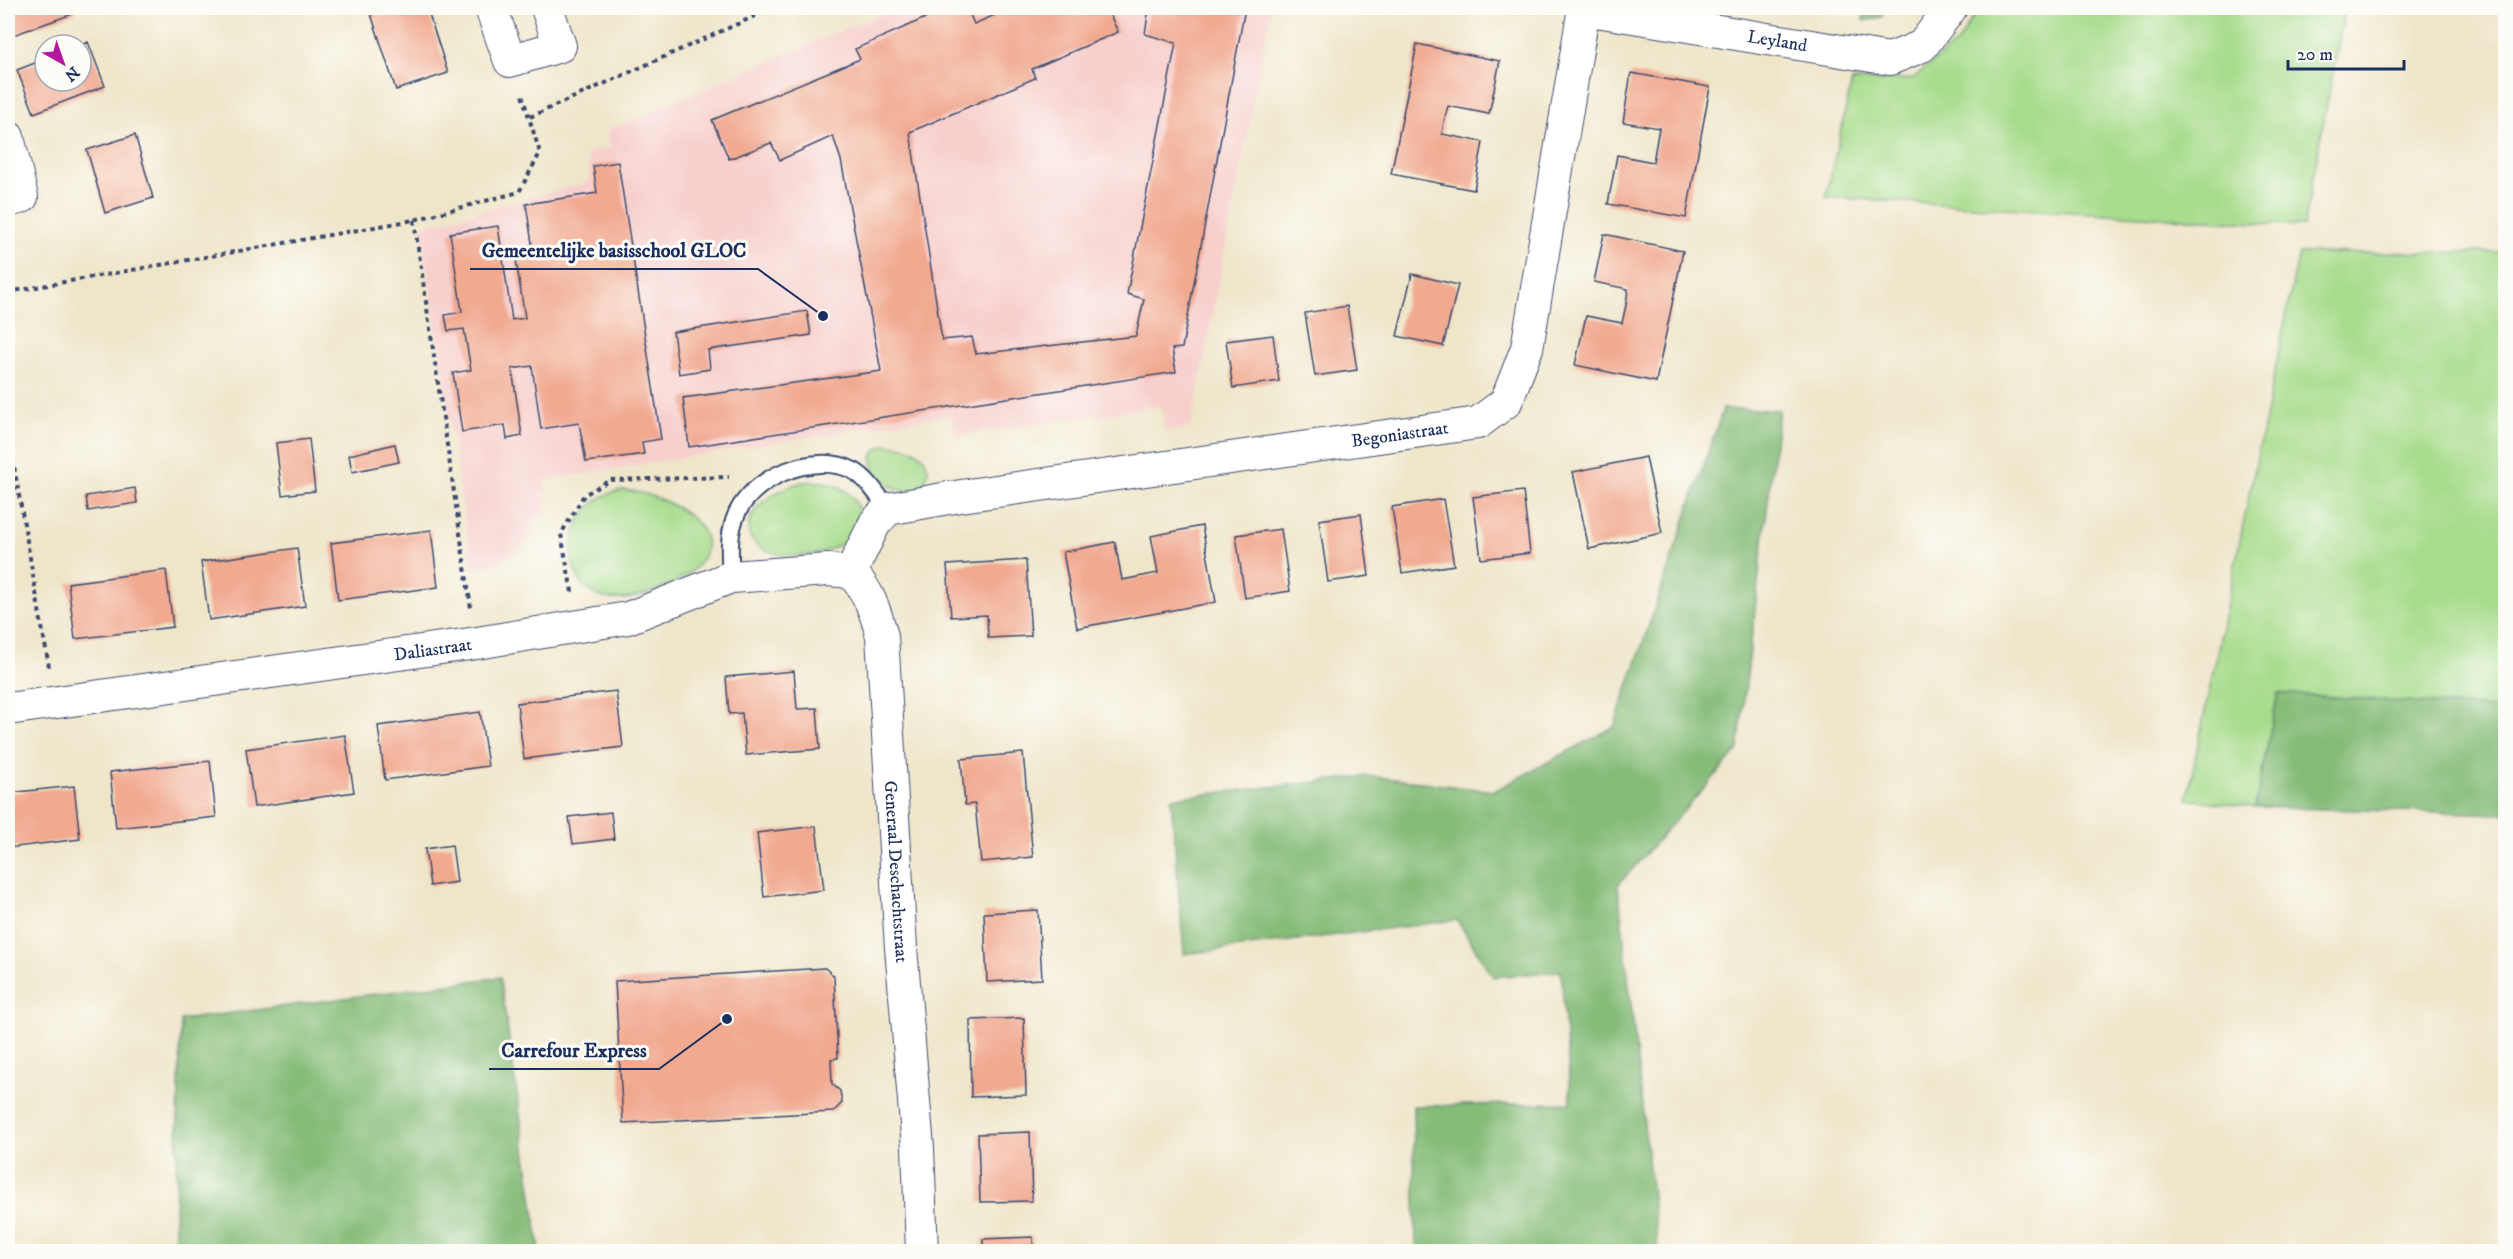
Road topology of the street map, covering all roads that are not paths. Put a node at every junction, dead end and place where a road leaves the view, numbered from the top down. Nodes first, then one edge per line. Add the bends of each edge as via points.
1 (491, 8) edge
2 (547, 8) edge
3 (1584, 8) edge
4 (1951, 8) edge
5 (8, 137) edge
6 (8, 201) edge
7 (888, 509) junction
8 (851, 572) junction
9 (731, 577) junction
10 (8, 709) edge
11 (922, 1251) edge

1 - 2 street via 510,61 560,46
3 - 4 street, Leyland via 1890,59 1922,46
3 - 7 street, Begoniastraat via 1527,348 1506,402 1478,423
5 - 6 street via 22,197
7 - 8 street via 875,523
7 - 9 lane via 854,471 834,465 798,468 769,479 753,490 734,521
8 - 9 street, Daliastraat
8 - 11 street, Generaal Deschachtstraat via 875,607 882,636
9 - 10 street, Daliastraat via 628,618

